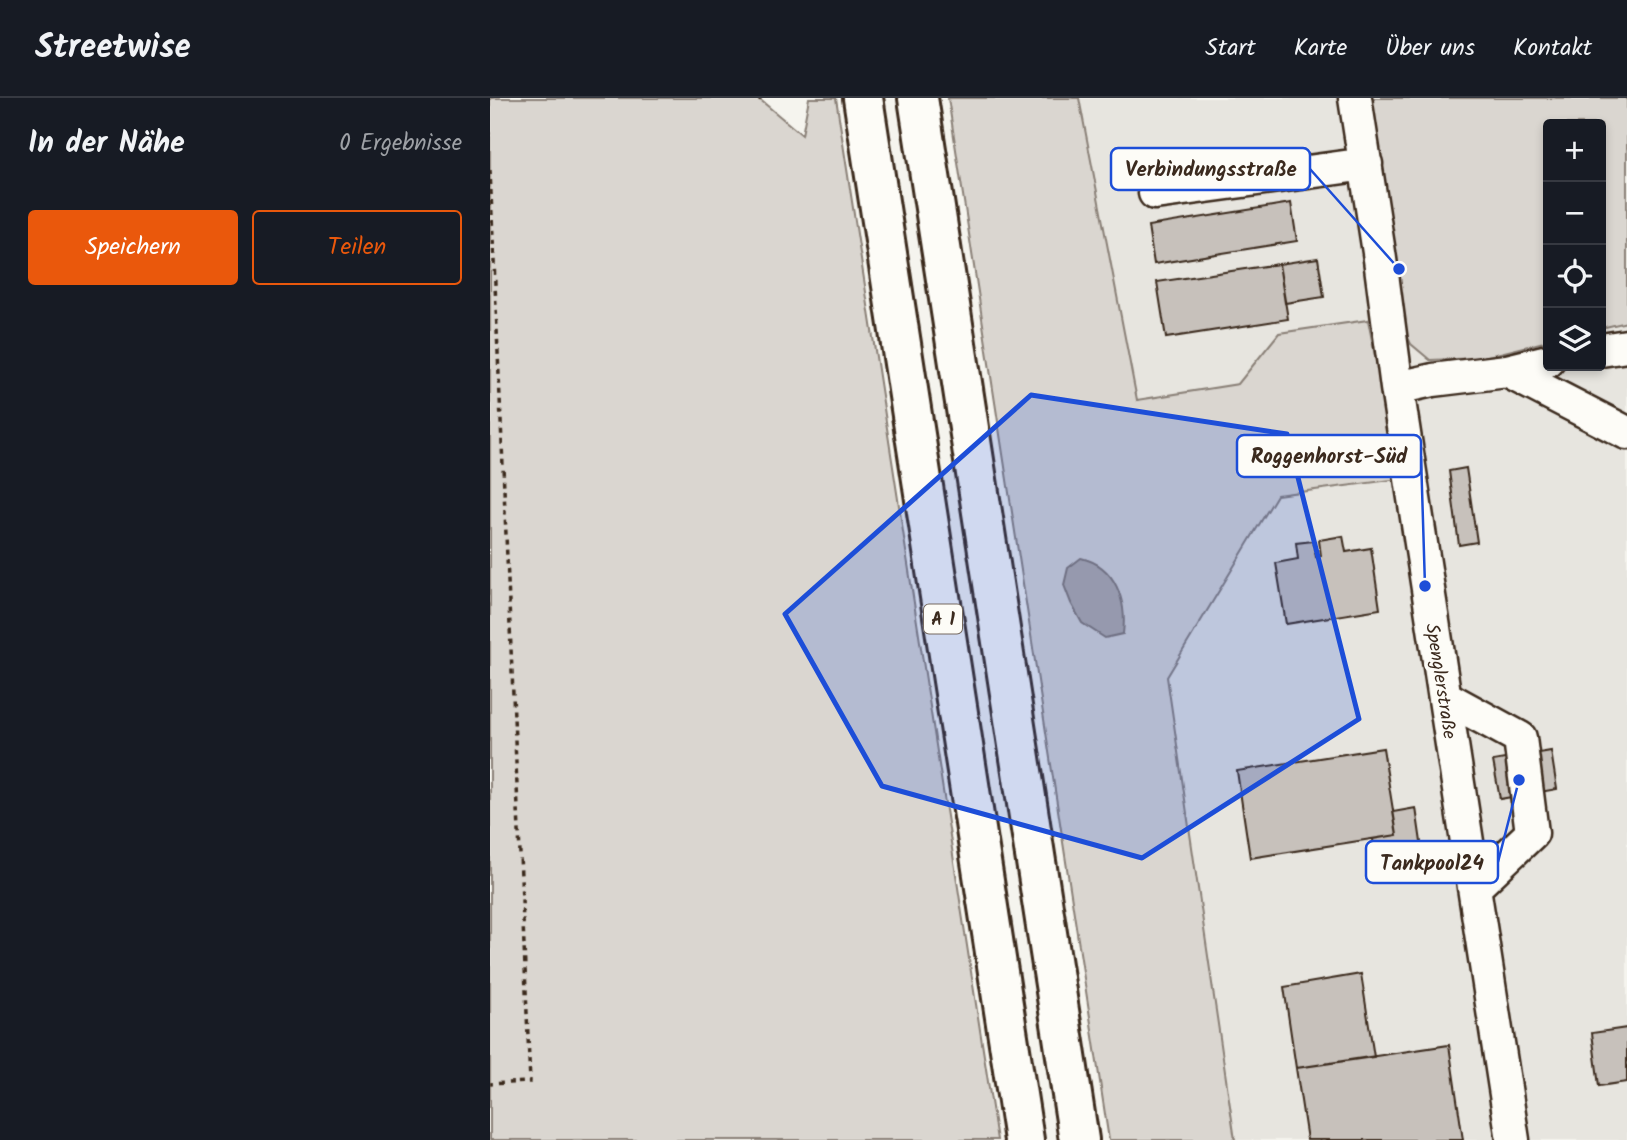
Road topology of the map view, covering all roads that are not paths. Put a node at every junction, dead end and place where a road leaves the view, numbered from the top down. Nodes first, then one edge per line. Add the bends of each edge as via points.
1 (863, 98) edge
2 (918, 98) edge
3 (1355, 98) edge
4 (1366, 164) junction
5 (1155, 193) dead end
6 (1627, 346) edge
7 (1606, 349) edge
8 (1543, 362) edge
9 (1507, 372) junction
10 (1397, 388) junction
11 (1627, 433) edge
12 (1445, 697) junction
13 (1474, 888) junction
14 (1024, 1140) edge
15 (1079, 1140) edge
16 (1513, 1140) edge

1 - 14 highway, A 1
2 - 15 highway
3 - 4 street, Spenglerstraße
4 - 5 street
4 - 10 street, Spenglerstraße
6 - 7 street
8 - 9 street
9 - 10 street
9 - 11 street
10 - 12 street, Spenglerstraße
12 - 13 street, Spenglerstraße
12 - 13 street via 1520,738 1532,833
13 - 16 street, Spenglerstraße

